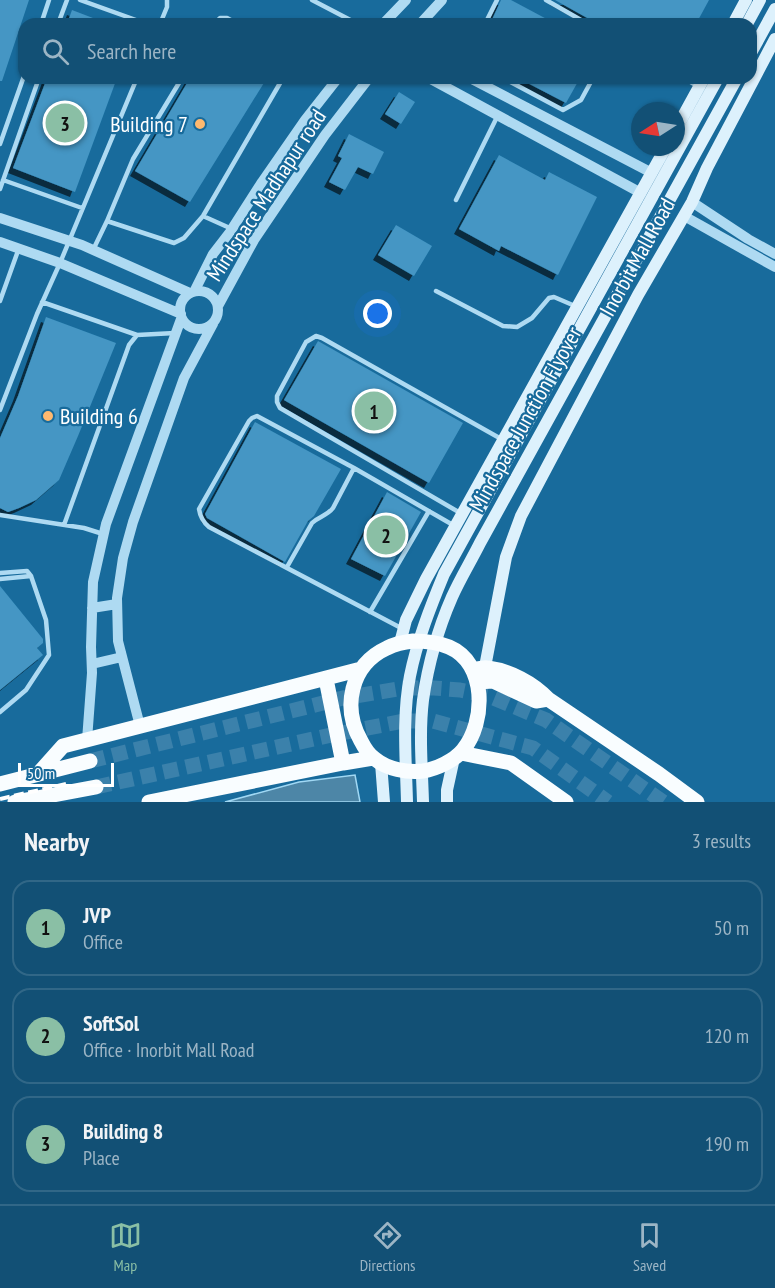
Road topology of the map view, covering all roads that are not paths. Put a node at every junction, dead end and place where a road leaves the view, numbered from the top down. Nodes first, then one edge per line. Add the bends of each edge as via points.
1 (49, 0) edge
2 (67, 0) edge
3 (80, 0) edge
4 (167, 0) edge
5 (312, 0) edge
6 (406, 0) edge
7 (442, 0) edge
8 (497, 0) edge
9 (546, 0) edge
10 (746, 0) edge
11 (760, 0) edge
12 (775, 9) edge
13 (43, 18) edge
14 (60, 18) edge
15 (130, 18) edge
16 (162, 18) edge
17 (346, 18) edge
18 (389, 18) edge
19 (426, 18) edge
20 (488, 18) edge
21 (578, 18) edge
22 (736, 18) edge
23 (750, 18) edge
24 (775, 39) edge
25 (757, 42) edge
26 (757, 73) edge
27 (21, 84) edge
28 (37, 84) edge
29 (134, 84) edge
30 (178, 84) edge
31 (280, 84) edge
32 (333, 84) edge
33 (364, 84) edge
34 (440, 84) edge
35 (481, 84) edge
36 (514, 84) edge
37 (590, 84) edge
38 (700, 84) edge
39 (715, 84) edge
40 (734, 84) edge
41 (751, 84) edge
42 (685, 112) edge
43 (498, 115) junction
44 (0, 144) edge
45 (661, 156) edge
46 (0, 166) edge
47 (6, 170) junction
48 (652, 173) junction
49 (3, 180) junction
50 (0, 189) edge
51 (641, 193) junction
52 (456, 200) dead end
53 (692, 202) junction
54 (82, 208) junction
55 (203, 216) junction
56 (684, 216) junction
57 (0, 218) edge
58 (107, 221) junction
59 (232, 229) junction
60 (69, 240) junction
61 (0, 242) edge
62 (19, 248) junction
63 (93, 249) junction
64 (775, 254) edge
65 (60, 263) junction
66 (775, 267) edge
67 (2, 290) edge
68 (193, 291) junction
69 (436, 291) dead end
70 (0, 301) edge
71 (42, 302) junction
72 (218, 306) junction
73 (577, 307) junction
74 (181, 317) junction
75 (213, 324) junction
76 (176, 333) junction
77 (137, 335) junction
78 (537, 380) junction
79 (579, 407) junction
80 (0, 411) edge
81 (503, 440) junction
82 (354, 468) junction
83 (429, 510) junction
84 (462, 514) junction
85 (0, 515) edge
86 (63, 525) junction
87 (455, 527) junction
88 (103, 534) junction
89 (287, 567) junction
90 (0, 573) edge
91 (31, 576) junction
92 (0, 579) edge
93 (117, 604) junction
94 (92, 608) junction
95 (370, 612) junction
96 (401, 636) junction
97 (122, 657) junction
98 (92, 664) junction
99 (361, 669) junction
100 (478, 673) junction
101 (326, 679) junction
102 (0, 712) edge
103 (140, 726) junction
104 (87, 740) junction
105 (458, 755) junction
106 (90, 761) tunnel mouth
107 (377, 761) junction
108 (343, 763) junction
109 (38, 774) junction
110 (0, 784) edge
111 (96, 787) tunnel mouth
112 (43, 799) edge
113 (15, 802) edge
114 (149, 802) edge
115 (384, 802) edge
116 (408, 802) edge
117 (423, 802) edge
118 (447, 802) edge
119 (566, 802) edge
120 (696, 802) edge

1 - 13 lane
2 - 14 lane
3 - 15 lane
4 - 16 lane
5 - 17 lane
6 - 18 street
7 - 19 street
8 - 20 lane
9 - 21 lane
10 - 22 main road
11 - 23 main road
12 - 25 main road
24 - 26 main road, Inorbit Mall Road
27 - 44 lane
28 - 47 lane
29 - 54 lane
30 - 58 lane via 133,159
31 - 55 lane
32 - 59 street, Mindspace Madhapur road
33 - 72 street, Mindspace Madhapur road via 254,240
34 - 43 street
35 - 48 street
36 - 37 lane via 563,110 581,100
38 - 42 main road
39 - 116 main road, Mindspace Junction Flyover via 444,574 427,615 410,678 405,749
40 - 117 main road, Mindspace Junction Flyover via 452,597 440,628 423,701
41 - 53 main road, Inorbit Mall Road
43 - 51 street
43 - 52 lane
45 - 48 main road, Inorbit Mall Road
46 - 47 lane
47 - 49 lane
48 - 51 main road, Inorbit Mall Road
49 - 50 lane
49 - 54 lane
51 - 73 main road, Inorbit Mall Road
53 - 56 main road, Inorbit Mall Road
53 - 64 street
54 - 60 lane
55 - 58 lane via 184,238 174,243
55 - 59 lane
56 - 66 street
56 - 79 main road, Inorbit Mall Road
57 - 60 street
58 - 63 lane
59 - 68 street, Mindspace Madhapur road
60 - 63 street
60 - 65 lane
61 - 62 street
62 - 65 street
62 - 67 lane
63 - 68 street
65 - 71 lane
65 - 74 street
67 - 70 lane
68 - 72 street via 210,293
68 - 74 street via 184,296 179,307
69 - 73 lane via 503,326 523,324 549,297
71 - 77 lane
71 - 80 lane
72 - 75 street
73 - 78 main road, Inorbit Mall Road
74 - 75 street via 196,329
74 - 76 street
75 - 93 street via 184,378 134,522 123,558
76 - 77 lane
76 - 88 street
77 - 86 lane via 129,345
78 - 79 main road
78 - 81 main road, Inorbit Mall Road
79 - 100 main road, Inorbit Mall Road via 521,516 506,557
81 - 84 main road, Inorbit Mall Road
81 - 84 lane via 322,338 316,336 306,342 277,396 280,408
82 - 83 lane
82 - 89 lane via 333,508 312,523
82 - 89 lane via 257,416 249,421 199,514 208,527
83 - 87 lane
83 - 95 lane
84 - 87 main road, Inorbit Mall Road
85 - 86 lane
86 - 88 lane
87 - 96 main road, Inorbit Mall Road
88 - 94 street
89 - 95 lane
90 - 91 lane via 27,571
91 - 92 lane
91 - 102 lane via 46,620 49,655 26,690
93 - 94 street
93 - 97 street
94 - 98 street
95 - 96 lane
96 - 99 main road
96 - 100 main road via 450,647
97 - 98 street
97 - 103 street
98 - 104 street
99 - 101 main road
99 - 107 main road via 350,699 351,715 355,731
100 - 105 main road via 476,727
100 - 120 main road via 486,681 536,701 548,699
101 - 103 main road
101 - 108 main road
103 - 104 main road
104 - 109 main road via 63,746
105 - 107 main road via 422,771 392,768
105 - 118 main road
105 - 119 main road via 511,763
106 - 109 main road
107 - 108 main road
107 - 115 main road
108 - 114 main road
109 - 110 main road
111 - 112 main road
112 - 113 main road

